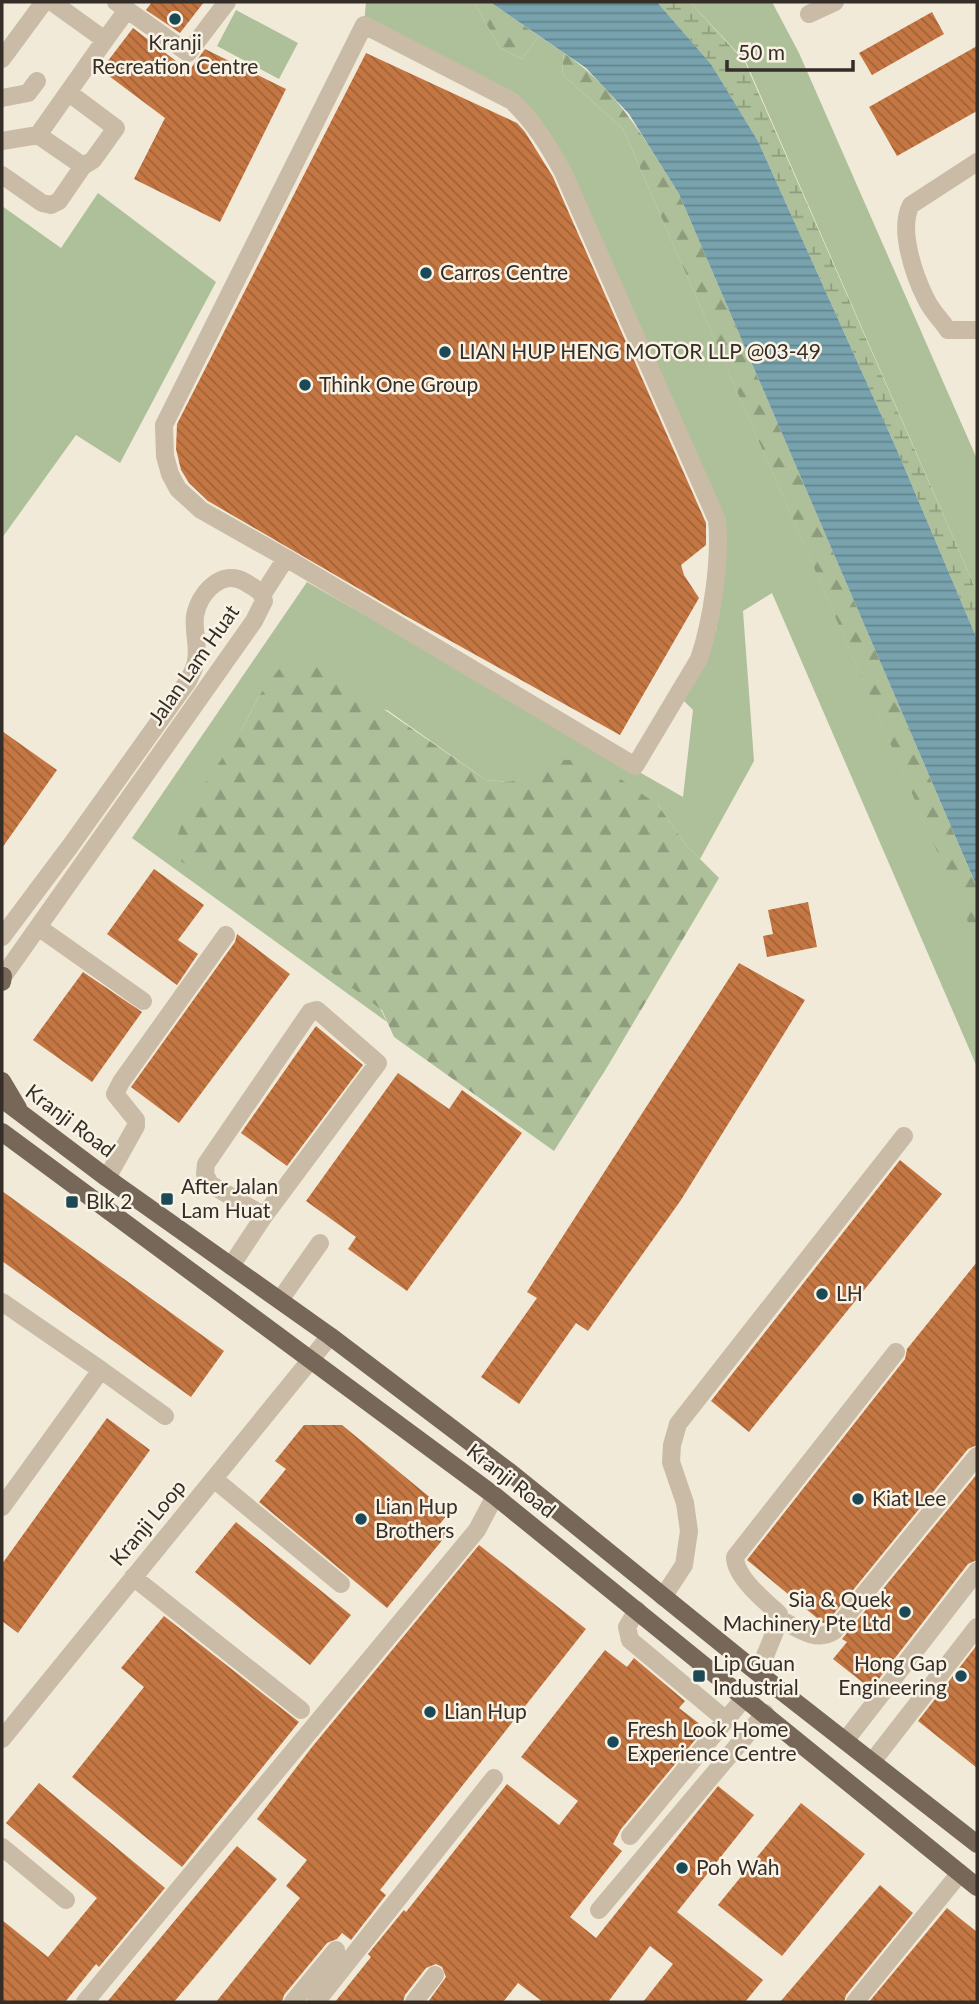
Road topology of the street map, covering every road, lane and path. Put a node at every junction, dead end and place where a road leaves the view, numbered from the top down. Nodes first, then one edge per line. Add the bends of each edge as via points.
1 (44, 2) edge
2 (52, 2) edge
3 (227, 2) edge
4 (835, 2) edge
5 (122, 6) edge
6 (809, 14) dead end
7 (105, 40) junction
8 (2, 59) edge
9 (37, 81) dead end
10 (69, 93) junction
11 (2, 98) edge
12 (38, 135) junction
13 (2, 141) edge
14 (977, 162) edge
15 (83, 166) junction
16 (2, 175) edge
17 (977, 330) edge
18 (286, 558) junction
19 (263, 594) junction
20 (38, 927) junction
21 (226, 935) dead end
22 (2, 937) edge
23 (2, 978) edge
24 (143, 1002) dead end
25 (2, 1081) edge
26 (2, 1099) edge
27 (22, 1114) junction
28 (2, 1132) edge
29 (904, 1136) dead end
30 (107, 1178) junction
31 (264, 1216) junction
32 (320, 1243) dead end
33 (231, 1266) junction
34 (280, 1300) junction
35 (2, 1301) edge
36 (330, 1336) junction
37 (896, 1352) dead end
38 (312, 1360) junction
39 (101, 1370) junction
40 (165, 1416) dead end
41 (977, 1456) edge
42 (214, 1479) junction
43 (495, 1496) junction
44 (2, 1507) edge
45 (512, 1510) junction
46 (477, 1530) junction
47 (977, 1571) edge
48 (133, 1577) junction
49 (341, 1584) dead end
50 (663, 1597) junction
51 (637, 1610) junction
52 (780, 1619) junction
53 (977, 1627) edge
54 (758, 1673) junction
55 (745, 1697) junction
56 (301, 1710) dead end
57 (765, 1713) junction
58 (726, 1720) junction
59 (3, 1734) edge
60 (845, 1741) junction
61 (872, 1762) junction
62 (494, 1778) dead end
63 (630, 1836) dead end
64 (977, 1843) edge
65 (2, 1847) edge
66 (960, 1873) junction
67 (977, 1887) edge
68 (66, 1900) dead end
69 (599, 1910) dead end
70 (336, 1950) dead end
71 (435, 1975) dead end
72 (85, 2002) edge
73 (293, 2002) edge
74 (316, 2002) edge
75 (414, 2002) edge
76 (855, 2002) edge

1 - 8 street
2 - 7 street
3 - 5 street via 188,53
4 - 6 street
5 - 7 street
7 - 10 street
9 - 11 street via 28,93
10 - 12 street
10 - 15 street via 116,128 93,160
12 - 13 street
12 - 15 street
14 - 17 street via 911,205 906,215 909,255 926,300 948,330
15 - 16 street via 59,201 51,205 41,203
18 - 18 street via 188,500 170,474 164,425 364,25 512,101 548,144 717,520 720,546 699,659 635,766
18 - 19 street
19 - 20 street, Jalan Lam Huat via 254,621
19 - 22 street, Jalan Lam Huat via 228,576 207,592 195,617 196,662 188,681
20 - 23 street, Jalan Lam Huat
20 - 24 street
21 - 30 street via 115,1094 136,1126
25 - 27 main road
26 - 27 main road, Kranji Road
27 - 30 main road, Kranji Road
28 - 38 main road, Kranji Road
29 - 50 street via 678,1424 671,1462 689,1531 684,1565
30 - 33 main road, Kranji Road
31 - 31 street via 209,1184 206,1164 310,1012 317,1010 378,1063
31 - 33 street
32 - 34 street
33 - 34 main road, Kranji Road
34 - 36 main road, Kranji Road
35 - 39 street
36 - 38 street, Kranji Loop
36 - 50 main road, Kranji Road via 511,1473
37 - 52 street via 735,1557 750,1587
38 - 42 street, Kranji Loop
38 - 43 main road, Kranji Road
39 - 40 street
39 - 44 street
41 - 52 street via 834,1632 814,1636
42 - 48 street, Kranji Loop
42 - 49 street
43 - 45 main road, Kranji Road
43 - 46 street
45 - 46 street
45 - 51 main road, Kranji Road
46 - 72 street
47 - 60 street
48 - 56 street
48 - 59 street, Kranji Loop
50 - 54 main road, Kranji Road
51 - 55 main road, Kranji Road
51 - 58 street via 627,1627 630,1640
52 - 54 street
53 - 61 street
54 - 60 main road, Kranji Road
55 - 57 main road, Kranji Road
55 - 58 street
57 - 66 main road, Kranji Road
57 - 69 street
58 - 63 street
60 - 61 main road, Kranji Road
61 - 64 main road, Kranji Road
62 - 74 street
65 - 68 street
66 - 67 main road, Kranji Road
66 - 76 street
70 - 73 street
71 - 75 street

